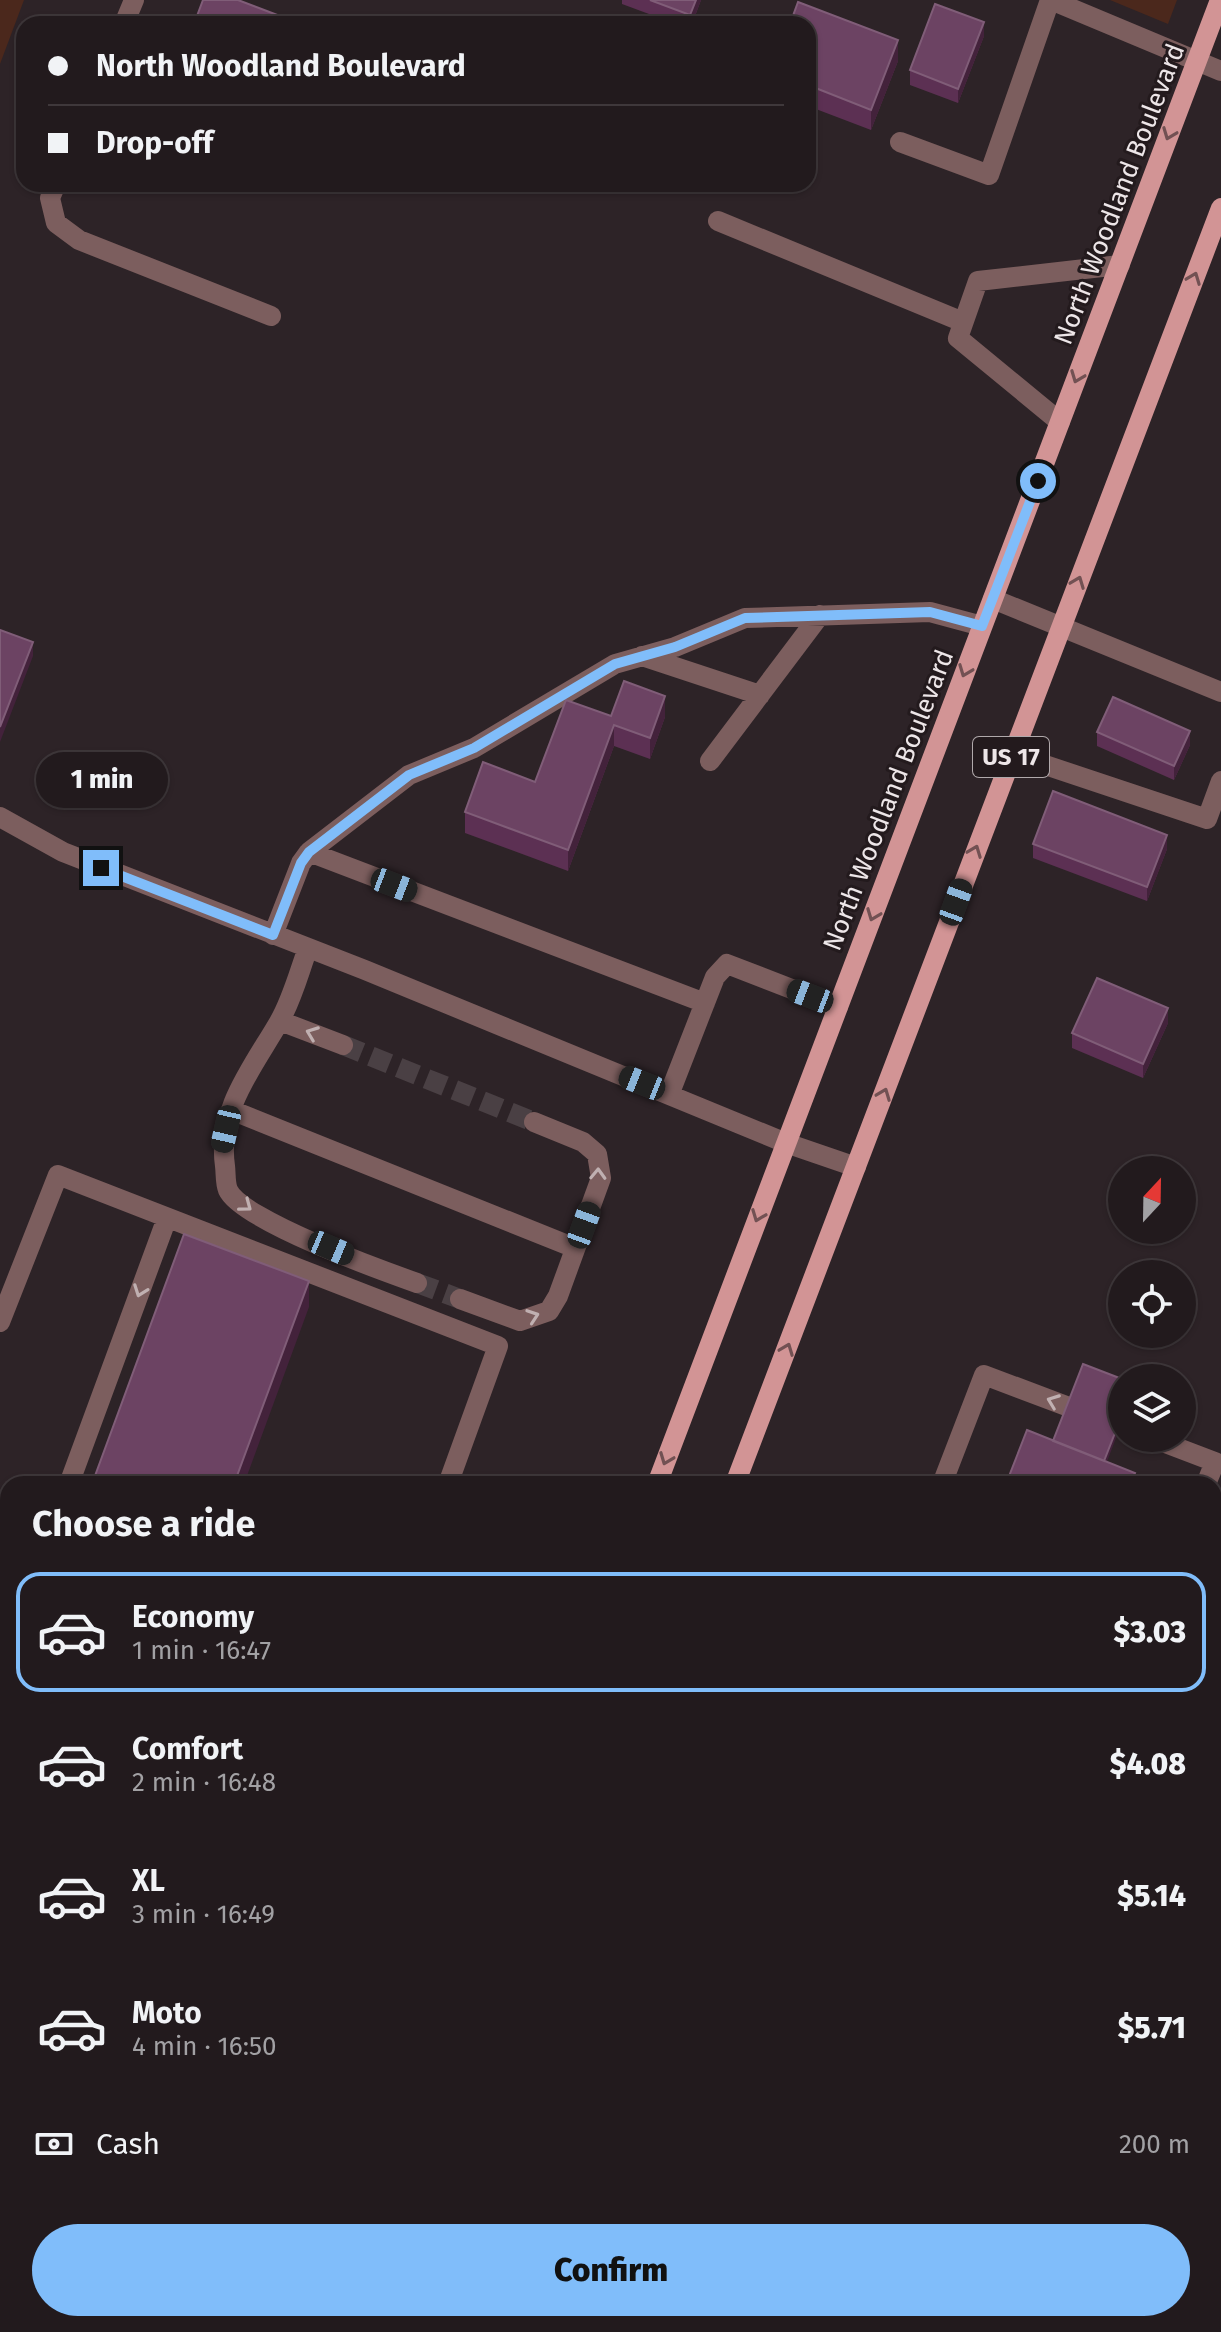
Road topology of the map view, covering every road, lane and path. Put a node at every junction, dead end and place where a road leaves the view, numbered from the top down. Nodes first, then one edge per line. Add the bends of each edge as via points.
1 (1050, 0) edge
2 (1220, 0) edge
3 (1197, 61) junction
4 (1221, 71) edge
5 (900, 142) dead end
6 (53, 192) edge
7 (1221, 208) edge
8 (718, 221) dead end
9 (1120, 265) junction
10 (271, 316) dead end
11 (963, 322) junction
12 (1060, 422) junction
13 (993, 599) junction
14 (820, 615) junction
15 (982, 626) junction
16 (1061, 627) junction
17 (642, 656) junction
18 (1221, 692) edge
19 (760, 695) junction
20 (1012, 754) junction
21 (710, 761) dead end
22 (1221, 781) edge
23 (0, 817) edge
24 (309, 852) junction
25 (273, 935) junction
26 (308, 948) junction
27 (705, 1003) junction
28 (838, 1007) junction
29 (280, 1021) junction
30 (343, 1045) tunnel mouth
31 (669, 1095) junction
32 (231, 1110) junction
33 (534, 1122) tunnel mouth
34 (786, 1143) junction
35 (856, 1167) junction
36 (167, 1218) junction
37 (575, 1248) junction
38 (417, 1283) tunnel mouth
39 (460, 1299) tunnel mouth
40 (0, 1322) edge
41 (1108, 1422) edge
42 (1189, 1452) edge
43 (72, 1476) edge
44 (451, 1476) edge
45 (660, 1476) edge
46 (738, 1476) edge
47 (945, 1476) edge
48 (1209, 1476) edge

1 - 3 street
1 - 5 street via 989,175
2 - 3 main road, North Woodland Boulevard / US 17
3 - 4 street
3 -> 9 main road, North Woodland Boulevard / US 17
6 - 10 street via 56,223 79,240
16 -> 7 main road, US 17
8 - 11 street
9 - 11 street via 978,281
9 -> 12 main road, North Woodland Boulevard / US 17
11 - 12 street via 958,338
12 - 13 main road, North Woodland Boulevard / US 17
13 - 15 main road, North Woodland Boulevard / US 17
13 - 16 street
14 - 15 street via 930,612
14 - 17 street via 745,618
14 - 19 street
15 -> 28 main road, North Woodland Boulevard / US 17
16 - 18 street
16 - 20 main road, US 17
17 - 19 street
17 - 24 street via 615,664 474,748 409,775
19 - 21 street
20 - 22 street via 1207,819
35 -> 20 main road, US 17
23 - 25 street via 63,852
24 - 25 street
24 - 27 street
25 - 26 street
26 - 29 street
26 - 31 street
27 - 28 street via 715,977 727,964
27 - 31 street
28 - 34 main road, North Woodland Boulevard / US 17
30 -> 29 street
29 - 32 street via 248,1070
31 - 34 street
32 - 37 street
32 -> 38 street via 222,1147 228,1191 245,1207
37 -> 33 street via 601,1178 597,1154 583,1142
34 - 35 street
34 -> 45 main road, North Woodland Boulevard / US 17
46 -> 35 main road, US 17
36 - 40 street via 58,1175
36 -> 43 street
36 - 44 street via 498,1346
39 -> 37 street via 520,1321 549,1311
41 -> 47 street via 984,1375
42 - 48 street via 1215,1462

